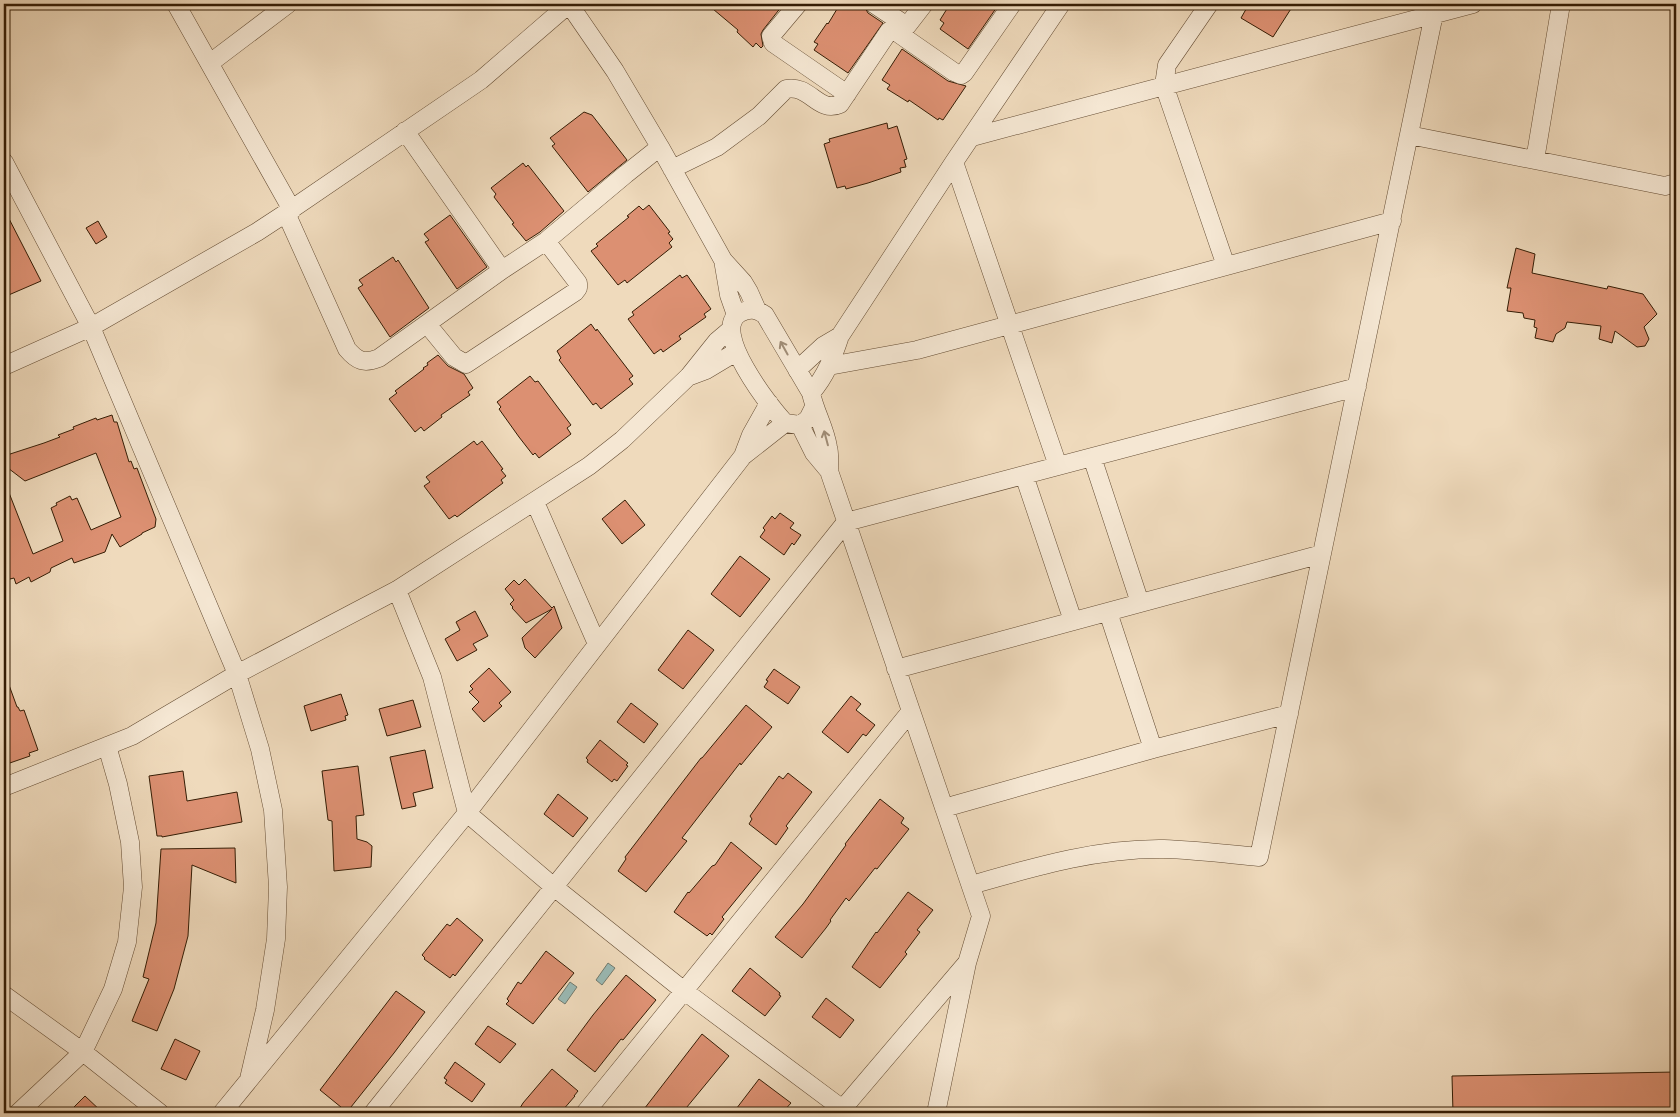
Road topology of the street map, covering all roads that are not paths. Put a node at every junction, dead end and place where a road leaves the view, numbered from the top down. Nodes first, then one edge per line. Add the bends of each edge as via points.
1 (176, 4) edge
2 (288, 4) edge
3 (569, 4) edge
4 (798, 4) edge
5 (874, 4) edge
6 (924, 4) edge
7 (1012, 4) edge
8 (1061, 4) edge
9 (1209, 4) edge
10 (1473, 4) edge
11 (1561, 4) edge
12 (1434, 14) junction
13 (900, 28) junction
14 (210, 63) junction
15 (1164, 85) junction
16 (846, 94) junction
17 (404, 132) junction
18 (1409, 135) junction
19 (972, 137) junction
20 (660, 147) junction
21 (1535, 160) junction
22 (4, 162) edge
23 (954, 162) junction
24 (672, 169) junction
25 (1676, 183) edge
26 (289, 211) junction
27 (1392, 222) junction
28 (546, 241) junction
29 (723, 260) junction
30 (1226, 266) junction
31 (502, 270) junction
32 (757, 310) junction
33 (733, 323) junction
34 (427, 324) junction
35 (1010, 325) junction
36 (91, 327) junction
37 (840, 336) junction
38 (736, 352) junction
39 (4, 366) edge
40 (829, 366) junction
41 (797, 370) junction
42 (689, 376) junction
43 (1357, 387) junction
44 (813, 400) junction
45 (769, 403) junction
46 (792, 424) junction
47 (742, 456) junction
48 (1092, 457) junction
49 (1058, 466) junction
50 (829, 471) junction
51 (1024, 475) junction
52 (535, 502) junction
53 (846, 522) junction
54 (1322, 554) junction
55 (397, 590) junction
56 (1140, 603) junction
57 (1108, 612) junction
58 (1073, 621) junction
59 (597, 644) junction
60 (896, 669) junction
61 (237, 674) junction
62 (911, 712) junction
63 (1288, 714) junction
64 (107, 746) junction
65 (1153, 750) junction
66 (4, 787) edge
67 (944, 808) junction
68 (466, 813) junction
69 (554, 886) junction
70 (970, 886) junction
71 (967, 963) junction
72 (683, 990) junction
73 (4, 995) edge
74 (83, 1052) junction
75 (249, 1079) junction
76 (843, 1112) edge
77 (18, 1113) edge
78 (160, 1113) edge
79 (222, 1113) edge
80 (373, 1113) edge
81 (585, 1113) edge
82 (936, 1113) edge

1 - 14 street
2 - 14 street
3 - 17 street via 481,80
3 - 20 street via 615,71
4 - 16 street via 772,36 773,43
5 - 13 street
6 - 13 street
7 - 13 street via 961,75
8 - 19 street
9 - 15 street via 1168,65
10 - 12 street
11 - 21 street
12 - 15 street
12 - 18 street
13 - 16 street via 884,38
14 - 26 street
15 - 19 street
15 - 30 street
16 - 24 street via 840,104 829,107 804,91 786,90 759,116 717,147
17 - 26 street
17 - 31 street
18 - 21 street
18 - 27 street
19 - 23 street
20 - 24 street
20 - 28 street
21 - 25 street via 1665,186
22 - 36 street
23 - 35 street
23 - 37 street
24 - 29 street
26 - 34 street via 347,349 354,357 370,362 379,358
26 - 36 street
27 - 30 street
27 - 43 street
28 - 31 street
28 - 34 street via 578,283 575,292 466,364 454,357
29 - 32 street via 743,282
29 - 33 street
30 - 35 street
31 - 34 street
32 - 33 street via 747,309
41 -> 32 street via 771,323
33 - 38 street
33 - 42 street
35 - 40 street via 918,350
35 - 49 street
36 - 39 street
36 - 61 street
37 - 40 street
37 - 41 street via 823,346
38 - 42 street
38 - 45 street
40 - 44 street
41 - 44 street
42 - 52 street via 622,440
43 - 48 street
43 - 54 street
44 - 46 street via 808,419
50 -> 44 street via 829,449
45 - 46 street
45 - 47 street
46 - 47 street
46 - 50 street
47 - 59 street
48 - 49 street
48 - 56 street
49 - 51 street
50 - 53 street
51 - 53 street
51 - 58 street
52 - 55 street
52 - 59 street
53 - 60 street
53 - 69 street
54 - 56 street
54 - 63 street
55 - 61 street
55 - 68 street via 432,677
56 - 57 street
57 - 58 street
57 - 65 street
58 - 60 street
59 - 68 street
60 - 62 street
61 - 64 street via 132,736
61 - 75 street via 260,748 273,810 278,887 276,940 265,1010
62 - 67 street
62 - 72 street
63 - 65 street
63 - 70 street via 1259,857 1163,849 1124,852 1042,864
64 - 66 street
64 - 74 street via 130,842 133,887 127,942 113,989
65 - 67 street
67 - 70 street
68 - 69 street
68 - 75 street
69 - 72 street
69 - 80 street
70 - 71 street via 981,916
71 - 76 street
71 - 82 street
72 - 76 street
72 - 81 street
73 - 74 street
74 - 77 street
74 - 78 street
75 - 79 street

